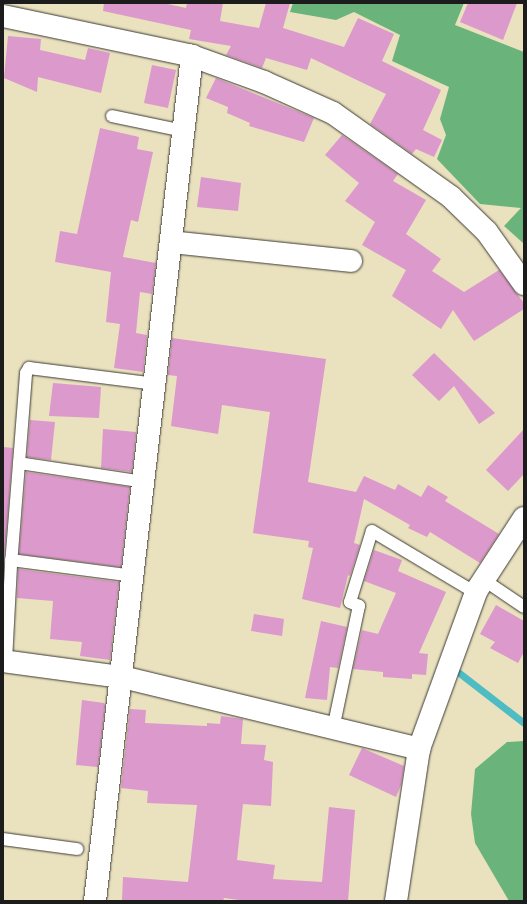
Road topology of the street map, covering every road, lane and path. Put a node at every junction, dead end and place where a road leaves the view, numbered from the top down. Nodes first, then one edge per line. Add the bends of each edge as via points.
1 (3, 16) edge
2 (192, 56) junction
3 (112, 116) dead end
4 (184, 131) junction
5 (171, 242) junction
6 (351, 261) dead end
7 (524, 284) edge
8 (156, 384) junction
9 (19, 463) junction
10 (144, 482) junction
11 (524, 518) edge
12 (11, 560) junction
13 (134, 576) junction
14 (480, 587) junction
15 (524, 606) edge
16 (5, 661) edge
17 (122, 677) junction
18 (333, 728) junction
19 (418, 749) junction
20 (3, 839) edge
21 (77, 849) dead end
22 (95, 901) edge
23 (396, 901) edge

1 - 2 street
2 - 4 street
2 - 7 street via 264,82 333,113 451,197 487,232
3 - 4 lane
4 - 5 street
5 - 6 street
5 - 8 street
8 - 9 lane via 29,368 26,373
8 - 10 street
9 - 10 lane
9 - 12 lane
10 - 13 street
11 - 14 street
12 - 13 lane
12 - 16 lane
13 - 17 street
14 - 15 lane
14 - 18 lane via 372,531 350,602 358,606
14 - 19 street
16 - 17 street
17 - 18 street
17 - 22 street
18 - 19 street
19 - 23 street
20 - 21 lane

